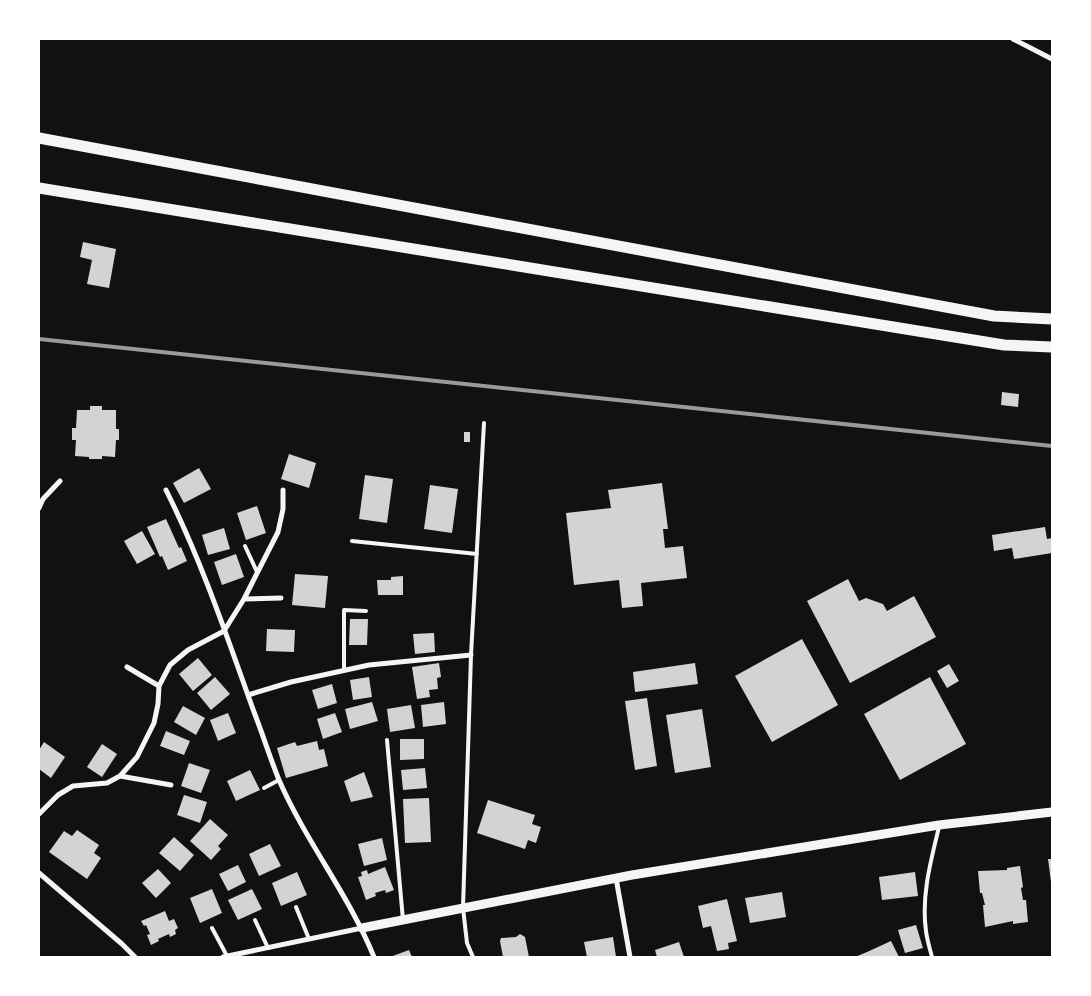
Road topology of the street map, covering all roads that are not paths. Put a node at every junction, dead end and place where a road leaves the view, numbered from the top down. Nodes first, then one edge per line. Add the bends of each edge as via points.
1 (1012, 39) edge
2 (1052, 59) edge
3 (39, 138) edge
4 (39, 188) edge
5 (1052, 319) edge
6 (1052, 347) edge
7 (484, 423) dead end
8 (60, 481) dead end
9 (166, 490) dead end
10 (283, 490) dead end
11 (39, 508) edge
12 (352, 541) dead end
13 (245, 546) dead end
14 (477, 554) junction
15 (257, 572) junction
16 (280, 598) dead end
17 (244, 599) junction
18 (366, 611) dead end
19 (224, 631) junction
20 (471, 655) junction
21 (127, 667) dead end
22 (344, 670) junction
23 (159, 686) junction
24 (248, 695) junction
25 (387, 740) dead end
26 (120, 776) junction
27 (279, 780) junction
28 (171, 785) dead end
29 (264, 788) dead end
30 (1052, 812) edge
31 (39, 814) edge
32 (939, 825) junction
33 (39, 873) edge
34 (616, 878) junction
35 (296, 907) dead end
36 (463, 908) junction
37 (255, 920) dead end
38 (403, 920) junction
39 (212, 928) dead end
40 (362, 928) junction
41 (309, 939) junction
42 (268, 948) junction
43 (134, 957) edge
44 (225, 957) edge
45 (374, 957) edge
46 (472, 957) edge
47 (630, 957) edge
48 (932, 957) edge

1 - 2 street
3 - 5 highway via 994,316
4 - 6 highway via 1004,346
7 - 14 lane
8 - 11 street
9 - 19 street via 185,528
10 - 15 street via 278,532
12 - 14 lane
13 - 15 lane
14 - 20 lane
15 - 17 street
16 - 17 street
17 - 19 street
18 - 22 lane via 344,610
19 - 23 street via 188,650 170,665
19 - 24 street
20 - 22 street
20 - 36 lane
21 - 23 street
22 - 24 street
23 - 26 street via 154,723 137,757
24 - 27 street
25 - 38 lane
26 - 28 street
26 - 31 street via 107,783 73,786 58,794
27 - 29 lane
27 - 40 street
30 - 32 street
32 - 34 street
32 - 48 lane via 926,894 926,930
33 - 43 street
34 - 36 street
34 - 47 street
35 - 41 lane
36 - 38 street
36 - 46 lane
37 - 42 lane
38 - 40 street
39 - 44 lane
40 - 41 street
40 - 45 street
41 - 42 street
42 - 44 street

